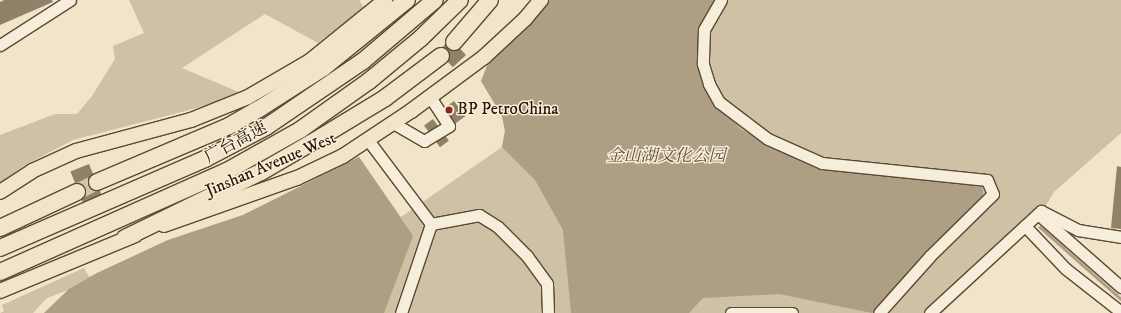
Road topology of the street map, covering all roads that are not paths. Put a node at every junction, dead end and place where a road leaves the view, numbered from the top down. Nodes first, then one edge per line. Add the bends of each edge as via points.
1 (70, 0) edge
2 (385, 0) edge
3 (407, 0) edge
4 (435, 0) edge
5 (460, 0) edge
6 (490, 0) edge
7 (541, 0) edge
8 (721, 0) edge
9 (454, 42) dead end
10 (0, 45) edge
11 (441, 56) dead end
12 (430, 97) junction
13 (393, 124) junction
14 (368, 140) junction
15 (97, 182) tunnel mouth
16 (0, 192) edge
17 (77, 192) tunnel mouth
18 (1039, 213) junction
19 (431, 224) junction
20 (1025, 226) junction
21 (0, 228) edge
22 (1121, 237) edge
23 (125, 238) junction
24 (0, 248) edge
25 (0, 272) edge
26 (1121, 287) edge
27 (0, 291) edge
28 (1121, 312) edge
29 (400, 313) edge
30 (548, 313) edge
31 (731, 313) edge
32 (792, 313) edge
33 (879, 313) edge
34 (930, 313) edge

1 - 10 street
2 - 16 main road via 310,61 248,97 191,120 76,151 32,171
3 - 15 highway via 323,68 259,109 229,126
4 - 24 highway, 广台高速 via 363,61 266,127 205,159
5 - 25 highway, 广台高速 via 421,38 369,81 294,134 227,171
6 - 9 highway
7 - 12 main road, Jinshan Avenue West via 506,38
8 - 33 street via 704,30 703,64 709,84 719,102 768,139 822,163 987,180 993,194 930,256
11 - 23 highway via 385,98 273,165
12 - 13 main road, Jinshan Avenue West
12 - 13 street via 449,126 424,141
13 - 14 main road, Jinshan Avenue West
14 - 19 street
14 - 23 main road, Jinshan Avenue West via 315,170
17 - 21 highway
18 - 20 street
18 - 22 street via 1078,230
18 - 26 street
19 - 29 street
19 - 30 street via 479,215 498,227 527,256 546,284
20 - 28 street via 1066,269
20 - 34 street
23 - 27 main road, Jinshan Avenue West
31 - 32 street

